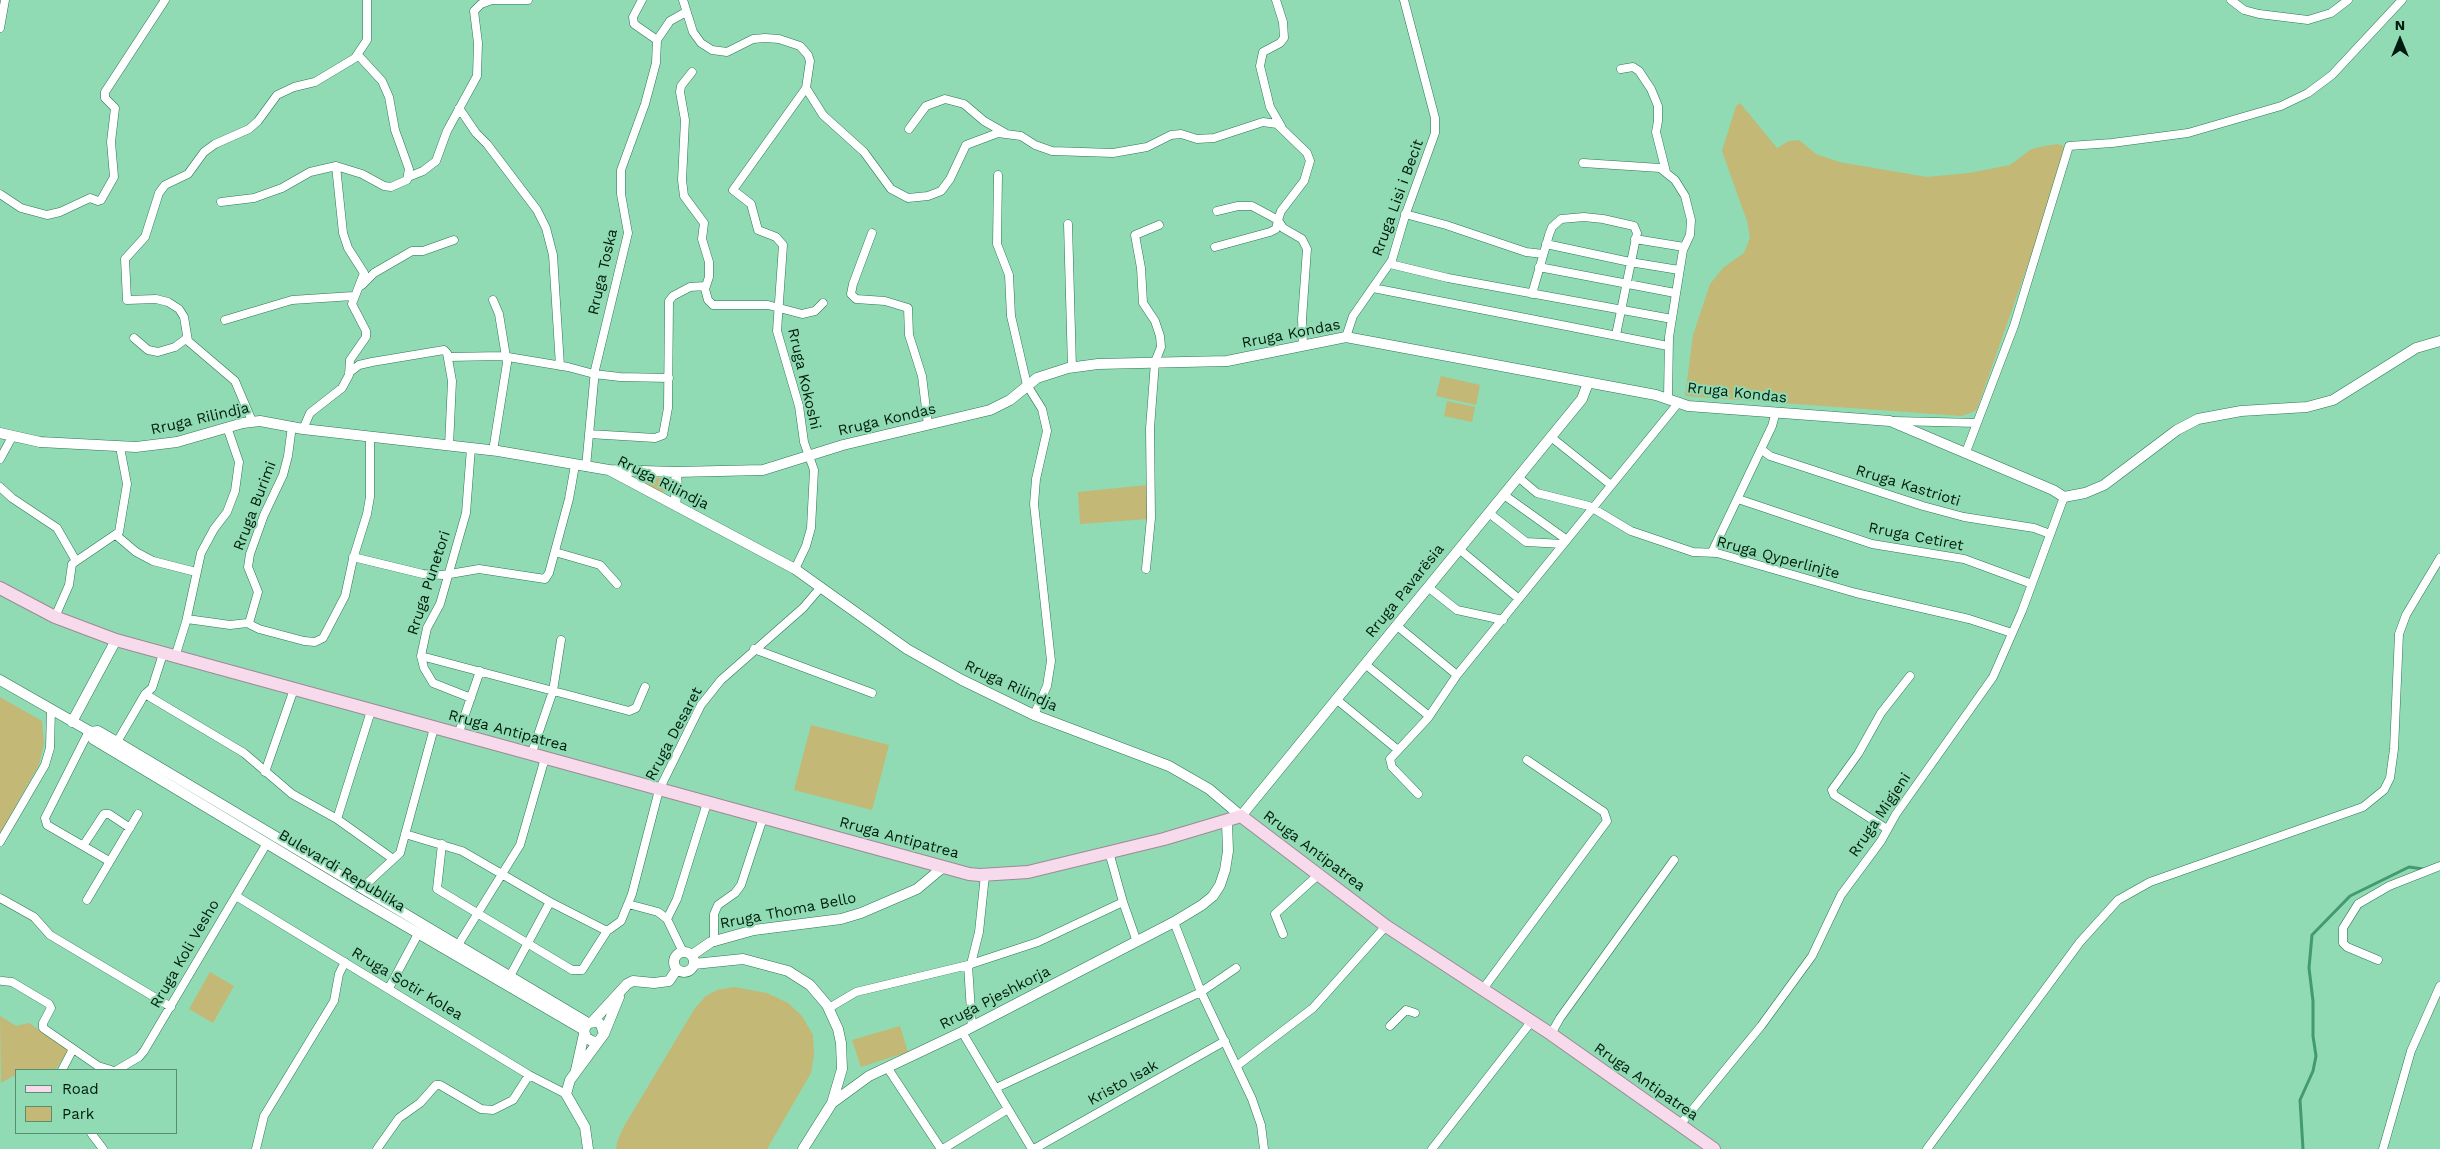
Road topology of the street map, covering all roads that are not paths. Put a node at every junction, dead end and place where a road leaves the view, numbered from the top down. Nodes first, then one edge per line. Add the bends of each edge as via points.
1 (6, 0) edge
2 (165, 0) edge
3 (367, 0) edge
4 (528, 0) edge
5 (642, 0) edge
6 (683, 0) edge
7 (1276, 0) edge
8 (1404, 0) edge
9 (2231, 0) edge
10 (2348, 0) edge
11 (2402, 0) edge
12 (686, 12) junction
13 (0, 28) edge
14 (657, 40) junction
15 (358, 55) junction
16 (1621, 69) dead end
17 (692, 72) dead end
18 (806, 88) junction
19 (459, 108) junction
20 (1282, 127) junction
21 (909, 129) dead end
22 (1005, 132) junction
23 (1583, 163) dead end
24 (336, 166) junction
25 (1666, 172) junction
26 (998, 175) dead end
27 (408, 177) junction
28 (0, 194) edge
29 (221, 202) dead end
30 (1217, 211) dead end
31 (1405, 214) junction
32 (1278, 220) junction
33 (1068, 224) dead end
34 (1159, 225) dead end
35 (872, 233) dead end
36 (1635, 239) junction
37 (454, 240) dead end
38 (1546, 244) junction
39 (1215, 247) dead end
40 (1684, 247) junction
41 (1543, 254) junction
42 (1630, 262) junction
43 (1390, 264) junction
44 (1539, 267) junction
45 (1679, 270) junction
46 (1626, 285) junction
47 (705, 286) junction
48 (1373, 288) junction
49 (355, 293) junction
50 (1675, 293) junction
51 (1532, 294) junction
52 (493, 300) dead end
53 (823, 303) dead end
54 (779, 308) junction
55 (1620, 309) junction
56 (1672, 319) junction
57 (225, 320) dead end
58 (1616, 335) junction
59 (1346, 337) junction
60 (134, 338) dead end
61 (187, 338) junction
62 (2440, 341) edge
63 (1303, 345) junction
64 (1668, 346) junction
65 (506, 356) junction
66 (448, 357) junction
67 (1155, 362) junction
68 (560, 366) junction
69 (1072, 368) junction
70 (349, 373) junction
71 (594, 374) junction
72 (669, 378) junction
73 (1588, 383) junction
74 (1027, 385) junction
75 (1668, 398) junction
76 (1679, 402) junction
77 (1776, 412) junction
78 (252, 421) junction
79 (1890, 421) junction
80 (1977, 423) junction
81 (928, 425) junction
82 (292, 426) junction
83 (227, 427) junction
84 (303, 430) junction
85 (0, 433) edge
86 (589, 434) junction
87 (370, 436) junction
88 (12, 437) junction
89 (1551, 437) junction
90 (449, 446) junction
91 (120, 447) junction
92 (471, 448) junction
93 (1761, 449) junction
94 (494, 451) junction
95 (1966, 452) junction
96 (810, 455) junction
97 (0, 460) edge
98 (575, 465) junction
99 (586, 467) junction
100 (610, 470) junction
101 (676, 472) junction
102 (1518, 477) junction
103 (1611, 485) junction
104 (0, 487) edge
105 (1504, 495) junction
106 (2064, 497) junction
107 (1738, 498) junction
108 (675, 505) junction
109 (1592, 508) junction
110 (1489, 513) junction
111 (2050, 534) junction
112 (116, 535) junction
113 (1565, 542) junction
114 (1459, 550) junction
115 (554, 552) junction
116 (1712, 552) junction
117 (353, 557) junction
118 (2440, 558) edge
119 (76, 561) junction
120 (794, 569) junction
121 (1146, 569) dead end
122 (196, 572) junction
123 (449, 573) junction
124 (617, 584) dead end
125 (2032, 584) junction
126 (821, 586) junction
127 (1428, 587) junction
128 (0, 588) edge
129 (1519, 599) junction
130 (55, 617) junction
131 (186, 618) junction
132 (1502, 620) junction
133 (249, 623) junction
134 (1396, 625) junction
135 (2012, 633) junction
136 (116, 640) junction
137 (561, 640) dead end
138 (754, 649) junction
139 (169, 656) junction
140 (421, 656) junction
141 (1365, 664) junction
142 (480, 671) junction
143 (1457, 675) junction
144 (1910, 676) dead end
145 (0, 680) edge
146 (645, 687) dead end
147 (294, 689) junction
148 (553, 691) junction
149 (872, 693) dead end
150 (146, 694) junction
151 (471, 698) junction
152 (1336, 699) junction
153 (51, 709) junction
154 (371, 711) junction
155 (1034, 715) junction
156 (1429, 716) junction
157 (72, 722) junction
158 (434, 728) junction
159 (90, 732) junction
160 (458, 734) junction
161 (117, 742) junction
162 (1398, 750) junction
163 (531, 754) junction
164 (545, 758) junction
165 (1527, 760) dead end
166 (266, 772) junction
167 (659, 790) junction
168 (1418, 794) dead end
169 (707, 802) junction
170 (138, 814) dead end
171 (1241, 816) junction
172 (762, 818) junction
173 (337, 819) junction
174 (1227, 822) junction
175 (130, 828) junction
176 (1887, 829) junction
177 (405, 834) junction
178 (0, 842) edge
179 (267, 843) junction
180 (442, 844) junction
181 (83, 846) junction
182 (1109, 852) junction
183 (394, 859) junction
184 (1674, 860) dead end
185 (109, 861) junction
186 (2440, 866) edge
187 (942, 868) junction
188 (985, 874) junction
189 (1318, 874) junction
190 (502, 875) junction
191 (362, 888) junction
192 (236, 896) junction
193 (0, 898) edge
194 (87, 900) dead end
195 (550, 902) junction
196 (1123, 902) junction
197 (628, 904) junction
198 (478, 913) junction
199 (667, 919) junction
200 (1174, 922) junction
201 (1386, 926) junction
202 (607, 931) junction
203 (418, 934) junction
204 (1284, 934) dead end
205 (527, 942) junction
206 (714, 942) junction
207 (1137, 942) junction
208 (458, 945) junction
209 (690, 957) junction
210 (2378, 960) dead end
211 (345, 962) junction
212 (970, 965) junction
213 (1236, 968) dead end
214 (677, 969) junction
215 (510, 976) junction
216 (2, 982) dead end
217 (2440, 986) edge
218 (624, 987) junction
219 (389, 988) junction
220 (1483, 989) junction
221 (1201, 992) junction
222 (171, 1007) junction
223 (829, 1008) junction
224 (1415, 1013) dead end
225 (1531, 1022) junction
226 (1390, 1026) dead end
227 (587, 1027) junction
228 (972, 1027) junction
229 (962, 1032) junction
230 (1551, 1034) junction
231 (601, 1037) junction
232 (1225, 1041) junction
233 (73, 1049) junction
234 (1238, 1065) junction
235 (887, 1067) junction
236 (63, 1069) edge
237 (108, 1069) edge
238 (119, 1069) edge
239 (529, 1075) junction
240 (574, 1075) junction
241 (996, 1088) junction
242 (566, 1094) junction
243 (832, 1103) junction
244 (1008, 1109) junction
245 (1679, 1126) junction
246 (93, 1134) edge
247 (103, 1149) edge
248 (256, 1149) edge
249 (377, 1149) edge
250 (588, 1149) edge
251 (802, 1149) edge
252 (942, 1149) edge
253 (1033, 1149) edge
254 (1264, 1149) edge
255 (1432, 1149) edge
256 (1714, 1149) edge
257 (1927, 1149) edge
258 (2383, 1149) edge

1 - 13 street
2 - 28 street via 105,92 105,98 115,108 111,142 114,177 101,200 90,198 47,215 21,208
3 - 15 street via 368,32
4 - 19 street via 487,1 474,11 478,69 471,90
5 - 14 street via 635,12 634,24
6 - 12 street
7 - 20 street via 1284,38 1263,52 1260,66 1270,107
8 - 31 street, Rruga Lisi i Becit via 1436,125 1432,145
9 - 10 street via 2244,10 2259,14 2308,20 2331,13
11 - 80 street via 2332,75 2308,93 2280,106 2188,133 2112,144 2069,146 2014,326
12 - 14 street via 670,21
12 - 18 street via 697,39 719,52 764,38 800,46 810,61
14 - 71 street, Rruga Toska via 656,63 645,104 621,170 627,239
15 - 27 street via 386,88 395,130 409,169
15 - 61 street via 315,82 294,87 277,96 249,129 209,148 188,174 165,185 159,192 145,237 125,259 126,299 156,299 174,305 182,313
16 - 25 street via 1633,67 1639,71 1651,89 1658,106 1656,132
17 - 47 street via 680,92 685,120 682,180 684,196 704,223 702,239 709,262
18 - 22 street via 826,120 864,152 891,189 908,198 941,191 966,146
18 - 54 street, Rruga Kokoshi via 733,190 751,204 758,230 781,241
19 - 27 street via 446,131 436,161
19 - 68 street via 537,210 546,228 553,255
20 - 22 street via 1263,122 1214,138 1197,139 1175,134 1141,149 1113,153 1052,151
20 - 32 street via 1307,152 1310,160 1304,181
21 - 22 street via 926,106 945,99 964,104 980,119
23 - 25 street via 1654,166
24 - 27 street via 362,174 384,186 391,187
24 - 29 street via 310,172 282,188 254,198
24 - 49 street via 343,233 364,274
25 - 40 street via 1680,186 1691,220 1690,235
26 - 74 street via 997,244 1009,275 1012,316
30 - 32 street via 1252,206
31 - 41 street
31 - 43 street, Rruga Lisi i Becit
32 - 39 street via 1276,229 1270,232
32 - 63 street via 1283,228 1302,239 1308,249
33 - 69 street
34 - 67 street via 1135,235 1143,303 1155,320 1160,336 1161,347
35 - 81 street via 852,294 862,301 885,301 908,308 909,335 922,376
36 - 38 street via 1634,226 1603,219 1567,218 1556,223
36 - 40 street
36 - 42 street
37 - 49 street via 423,251 412,251 374,272
38 - 41 street
38 - 42 street
40 - 45 street
41 - 44 street
42 - 45 street
42 - 46 street
43 - 48 street, Rruga Lisi i Becit
43 - 51 street
44 - 46 street
44 - 51 street
45 - 50 street
46 - 50 street
46 - 55 street
47 - 54 street via 705,294 713,305 760,304
47 - 72 street via 690,287 669,301
48 - 58 street
48 - 59 street, Rruga Lisi i Becit via 1353,316
49 - 57 street via 292,300
49 - 70 street via 353,307 366,333 365,341 350,360
50 - 56 street
51 - 55 street
52 - 65 street via 499,314
53 - 54 street via 810,313
54 - 96 street, Rruga Kokoshi via 777,332
55 - 56 street
55 - 58 street
56 - 64 street
58 - 64 street
59 - 63 street, Rruga Kondas
59 - 73 street, Rruga Kondas
60 - 61 street via 148,350 158,352 175,347
61 - 78 street via 235,381
62 - 106 street via 2416,348 2333,400 2306,407 2226,412 2198,419 2177,430 2110,481 2085,493
63 - 67 street, Rruga Kondas via 1228,361
64 - 75 street
65 - 66 street
65 - 68 street
65 - 94 street
66 - 70 street via 440,349 359,365
66 - 90 street via 452,381
67 - 69 street, Rruga Kondas
67 - 121 street via 1150,428 1151,518
68 - 71 street
69 - 74 street, Rruga Kondas
70 - 84 street via 340,391 310,413
71 - 72 street
71 - 86 street, Rruga Toska
72 - 86 street via 663,435 655,438
73 - 75 street, Rruga Kondas
73 - 89 street, Rruga Pavarësia via 1585,396
74 - 81 street, Rruga Kondas via 1000,406
74 - 155 street via 1042,409 1047,432 1034,504 1051,661 1046,686
75 - 76 street, Rruga Kondas
76 - 77 street, Rruga Kondas via 1688,406
76 - 103 street
77 - 79 street, Rruga Kondas
77 - 93 street
78 - 82 street, Rruga Rilindja
78 - 83 street, Rruga Rilindja
79 - 80 street
79 - 95 street, Rruga Kondas
80 - 95 street
81 - 96 street, Rruga Kondas
82 - 84 street, Rruga Rilindja
82 - 133 street, Rruga Burimi via 284,475 264,515 250,554 248,567 258,592
83 - 91 street, Rruga Rilindja via 177,442
83 - 122 street via 239,462 235,491 227,512 201,553
84 - 87 street, Rruga Rilindja
85 - 88 street, Rruga Rilindja
86 - 99 street, Rruga Toska
87 - 90 street, Rruga Rilindja
87 - 117 street via 370,497
88 - 91 street, Rruga Rilindja via 47,443
88 - 97 street
89 - 102 street, Rruga Pavarësia
89 - 103 street
90 - 92 street, Rruga Rilindja
91 - 112 street via 127,484
92 - 94 street, Rruga Rilindja
92 - 123 street, Rruga Punetori via 466,513
93 - 107 street
93 - 111 street, Rruga Kastrioti via 1770,456 1923,506
94 - 98 street, Rruga Rilindja
95 - 106 street, Rruga Kondas
96 - 101 street, Rruga Kondas via 763,470
96 - 120 street, Rruga Kokoshi via 814,470 811,528
98 - 99 street, Rruga Rilindja
98 - 115 street
99 - 100 street, Rruga Rilindja
100 - 101 street, Rruga Kondas
100 - 108 street, Rruga Rilindja
101 - 108 street via 678,489
102 - 105 street, Rruga Pavarësia
102 - 109 street, Rruga Qyperlinjte via 1537,493
103 - 109 street
104 - 119 street via 15,501 57,528
105 - 110 street, Rruga Pavarësia
105 - 113 street
106 - 111 street, Rruga Migjeni
107 - 116 street
107 - 125 street, Rruga Cetiret via 1872,544 1956,558
108 - 120 street, Rruga Rilindja
109 - 113 street
109 - 116 street, Rruga Qyperlinjte via 1631,531 1693,552
110 - 113 street via 1526,542
110 - 114 street, Rruga Pavarësia
111 - 125 street, Rruga Migjeni
112 - 119 street
112 - 122 street via 153,561
113 - 129 street
114 - 127 street, Rruga Pavarësia
114 - 129 street
115 - 123 street via 545,579 479,569
115 - 124 street via 600,565
116 - 135 street, Rruga Qyperlinjte via 1856,593 1969,618
117 - 123 street via 423,574
117 - 133 street via 345,596 327,632 318,642 259,630
118 - 257 street via 2406,615 2399,634 2394,749 2390,778 2384,790 2363,807 2150,882 2118,900 2080,942
119 - 130 street via 71,567 68,585
120 - 126 street, Rruga Rilindja
122 - 131 street
123 - 140 street, Rruga Punetori via 440,604 426,628
125 - 135 street, Rruga Migjeni
126 - 138 street, Rruga Desaret via 804,608
126 - 155 street, Rruga Rilindja via 907,649
127 - 132 street via 1457,610
127 - 134 street, Rruga Pavarësia
128 - 130 main road, Rruga Antipatrea
129 - 132 street
130 - 136 main road, Rruga Antipatrea
131 - 133 street via 230,625
131 - 139 street
132 - 143 street
134 - 141 street, Rruga Pavarësia
134 - 143 street
135 - 176 street, Rruga Migjeni via 1986,689
136 - 139 main road, Rruga Antipatrea
136 - 157 street
137 - 148 street
138 - 149 street
138 - 167 street, Rruga Desaret via 709,694
139 - 147 main road, Rruga Antipatrea
139 - 150 street
140 - 142 street
140 - 151 street, Rruga Punetori via 433,683
141 - 152 street, Rruga Pavarësia
141 - 156 street
142 - 148 street
142 - 151 street
143 - 156 street
144 - 176 street via 1881,713 1858,754 1832,790 1834,795
145 - 153 street, Bulevardi Republika
146 - 148 street via 636,708 629,711
147 - 154 main road, Rruga Antipatrea
147 - 166 street
148 - 163 street
150 - 161 street
150 - 166 street via 244,753
151 - 160 street
152 - 162 street
152 - 171 street, Rruga Pavarësia
153 - 157 street, Bulevardi Republika
153 - 178 street via 50,748 45,765
154 - 158 main road, Rruga Antipatrea
154 - 173 street
155 - 171 street, Rruga Rilindja via 1169,766 1209,789
156 - 162 street
157 - 159 street, Bulevardi Republika
158 - 160 main road, Rruga Antipatrea
158 - 177 street
159 - 161 street, Bulevardi Republika via 98,731
159 - 179 street, Bulevardi Republika via 93,739
159 - 181 street via 46,818 47,824
160 - 163 main road, Rruga Antipatrea
161 - 191 street, Bulevardi Republika
162 - 168 street via 1390,759 1391,766
163 - 164 main road, Rruga Antipatrea
164 - 167 main road, Rruga Antipatrea
164 - 190 street via 526,830
165 - 220 street via 1604,812 1607,821
166 - 173 street via 292,794
167 - 169 main road, Rruga Antipatrea
167 - 197 street, Rruga Desaret
169 - 172 main road, Rruga Antipatrea
169 - 199 street via 677,899
170 - 175 street
171 - 174 main road, Rruga Antipatrea
171 - 189 main road, Rruga Antipatrea
172 - 187 main road, Rruga Antipatrea
172 - 206 street via 740,885 714,914
173 - 183 street
174 - 182 main road, Rruga Antipatrea
174 - 200 street, Rruga Pjeshkorja via 1228,851 1220,884 1208,900
175 - 181 street via 104,814
175 - 185 street
176 - 245 street, Rruga Migjeni via 1841,895 1812,956 1761,1026
177 - 180 street
177 - 183 street via 400,853
179 - 192 street, Rruga Koli Vesho
179 - 203 street, Bulevardi Republika
180 - 190 street via 462,851
180 - 198 street via 437,889
181 - 185 street
182 - 188 main road, Rruga Antipatrea via 1028,872
182 - 196 street
183 - 191 street
184 - 230 street
185 - 194 street
186 - 210 street via 2389,886 2358,904 2343,928 2343,942 2346,947
187 - 188 main road, Rruga Antipatrea
187 - 206 street, Rruga Thoma Bello via 917,889 861,913 841,919 754,930
188 - 212 street via 979,932
189 - 201 main road, Rruga Antipatrea
189 - 204 street via 1275,914
190 - 195 street
190 - 198 street
191 - 208 street, Bulevardi Republika
192 - 211 street, Rruga Sotir Kolea
192 - 222 street, Rruga Koli Vesho
193 - 222 street via 34,917 46,932
195 - 202 street
195 - 205 street
196 - 207 street
196 - 212 street via 1038,942
197 - 199 street via 658,912
197 - 202 street, Rruga Desaret via 621,921
198 - 205 street
198 - 208 street
199 - 209 street
200 - 207 street, Rruga Pjeshkorja
200 - 221 street
201 - 220 main road, Rruga Antipatrea
201 - 234 street via 1313,1008
202 - 205 street, Rruga Desaret via 582,970 577,971
203 - 219 street
203 - 227 street, Bulevardi Republika
205 - 215 street
206 - 209 street, Rruga Thoma Bello
207 - 228 street, Rruga Pjeshkorja
208 - 215 street, Bulevardi Republika
209 - 214 street, Rruga Thoma Bello via 692,968 685,972
209 - 214 street via 679,953 674,961
209 - 223 street via 743,959 788,970 810,985
211 - 219 street, Rruga Sotir Kolea
211 - 248 street via 339,974 334,1001 264,1116
212 - 223 street via 856,992
212 - 228 street
213 - 221 street
214 - 218 street, Rruga Thoma Bello via 669,981 632,981
215 - 227 street, Bulevardi Republika
216 - 233 street via 12,982 49,1004 51,1008 43,1028
217 - 258 street via 2411,1051
218 - 227 street
218 - 231 street
219 - 239 street, Rruga Sotir Kolea
220 - 225 main road, Rruga Antipatrea
221 - 232 street
221 - 241 street
222 - 238 street, Rruga Koli Vesho via 139,1057
223 - 243 street via 838,1029 842,1055 840,1078
224 - 226 street via 1406,1010
225 - 230 main road, Rruga Antipatrea
225 - 255 street
227 - 231 street via 601,1025
227 - 231 street via 589,1041
227 - 240 street
228 - 229 street, Rruga Pjeshkorja
229 - 235 street, Rruga Pjeshkorja
229 - 241 street
230 - 245 main road, Rruga Antipatrea
231 - 240 street
232 - 234 street
232 - 253 street, Kristo Isak
233 - 236 street
233 - 237 street
234 - 254 street via 1261,1125
235 - 243 street, Rruga Pjeshkorja
235 - 252 street
239 - 242 street, Rruga Sotir Kolea
239 - 249 street via 513,1100 493,1110 481,1109 436,1085 420,1103 399,1118
240 - 242 street
241 - 244 street
242 - 250 street via 585,1127
243 - 251 street
244 - 252 street
244 - 253 street
245 - 256 main road, Rruga Antipatrea
246 - 247 street

